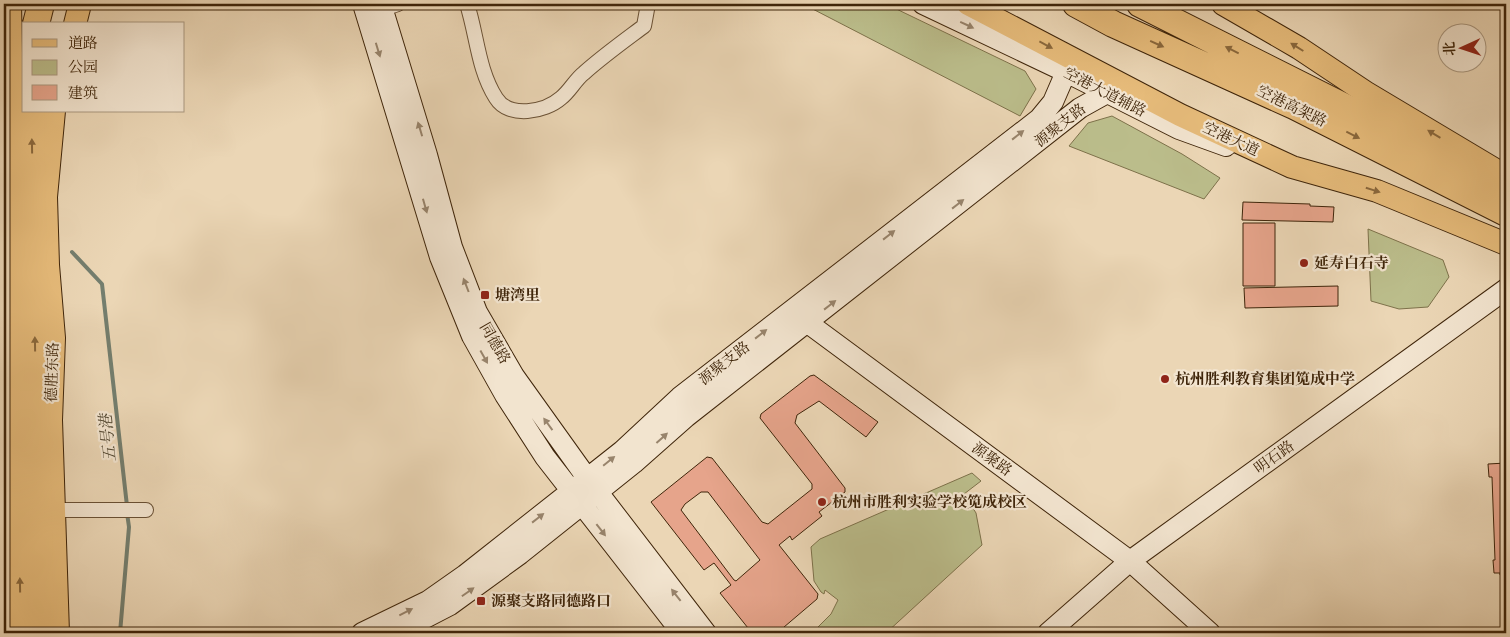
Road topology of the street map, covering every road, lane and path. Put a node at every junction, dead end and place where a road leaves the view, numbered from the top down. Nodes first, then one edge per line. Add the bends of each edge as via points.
1 (8, 4) edge
2 (36, 4) edge
3 (41, 4) edge
4 (80, 4) edge
5 (363, 4) edge
6 (467, 4) edge
7 (648, 4) edge
8 (923, 4) edge
9 (968, 4) edge
10 (1063, 4) edge
11 (1076, 4) edge
12 (1140, 4) edge
13 (1223, 4) edge
14 (387, 5) edge
15 (35, 22) edge
16 (36, 22) edge
17 (76, 22) edge
18 (1113, 24) junction
19 (1066, 72) junction
20 (1107, 93) junction
21 (1300, 96) junction
22 (31, 112) edge
23 (54, 112) edge
24 (1292, 168) junction
25 (1506, 176) edge
26 (1506, 188) edge
27 (1506, 213) edge
28 (1506, 244) edge
29 (1506, 289) edge
30 (791, 311) junction
31 (807, 323) junction
32 (592, 485) junction
33 (577, 498) junction
34 (54, 510) junction
35 (141, 510) dead end
36 (1130, 561) junction
37 (21, 633) edge
38 (41, 633) edge
39 (58, 633) edge
40 (362, 633) edge
41 (396, 633) edge
42 (682, 633) edge
43 (706, 633) edge
44 (1048, 633) edge
45 (1210, 633) edge

37 -> 1 highway
2 - 15 highway
3 - 16 highway
4 - 17 main road
5 -> 33 street, 同德路 via 440,257 472,336 505,395
6 - 7 street via 486,80 497,100 511,109 528,112 561,98 584,72 644,26
8 -> 19 street, 空港大道辅路
9 -> 24 main road, 空港大道 via 1180,115
10 - 18 highway
11 - 18 highway, 空港高架路
21 -> 12 highway, 空港高架路
25 -> 13 main road
32 -> 14 street, 同德路 via 514,376 477,312 452,248
18 -> 21 highway, 空港高架路
19 - 20 street, 空港大道辅路
30 -> 19 street, 源聚支路 via 1039,119 1053,102
20 - 24 street, 空港大道辅路 via 1179,129
31 -> 20 street, 源聚支路 via 1080,108
21 - 26 highway, 空港高架路
21 -> 27 highway, 空港高架路
38 -> 22 highway
23 - 34 main road, 德胜东路 via 46,197 54,338 51,420
24 -> 28 main road, 空港大道 via 1377,191
29 - 36 street, 明石路
30 - 31 street, 源聚路
32 -> 30 street, 源聚支路 via 622,451 680,397
32 -> 31 street, 源聚支路 via 634,463 686,417
31 - 36 street, 源聚路
32 - 33 street, 源聚支路
43 -> 32 street, 同德路
40 -> 33 street, 源聚支路 via 428,601
41 -> 33 street, 源聚支路 via 450,605 520,554
33 -> 42 street, 同德路
34 - 35 street
34 - 39 main road, 德胜东路
36 - 44 street, 明石路
36 - 45 street, 源聚路

